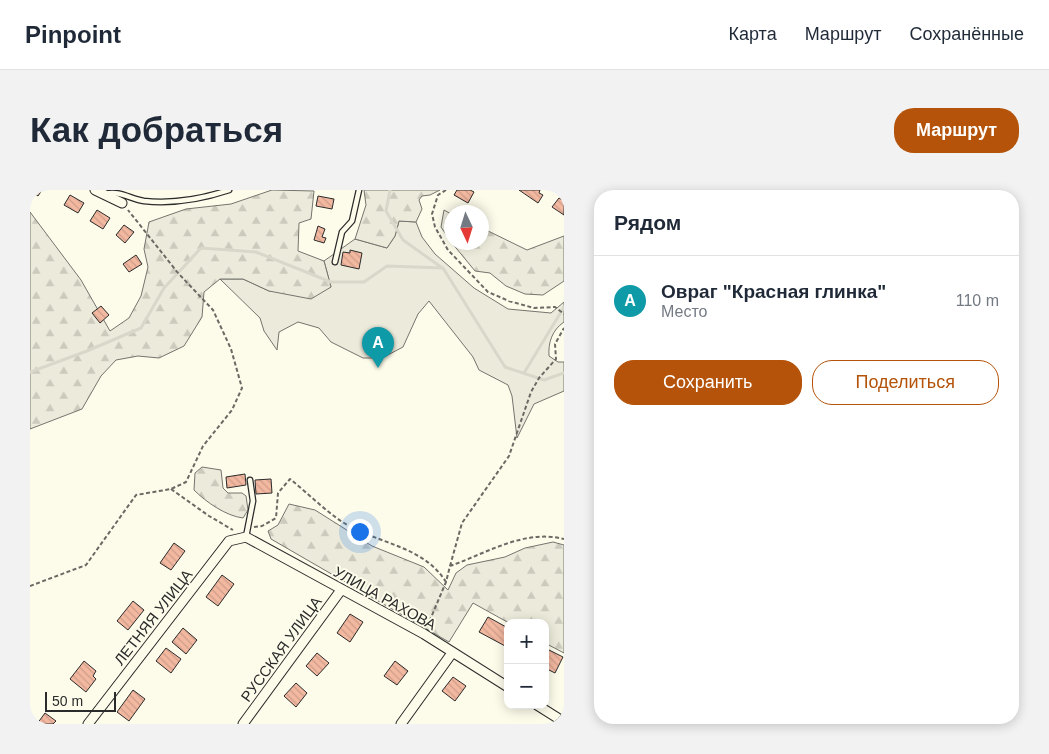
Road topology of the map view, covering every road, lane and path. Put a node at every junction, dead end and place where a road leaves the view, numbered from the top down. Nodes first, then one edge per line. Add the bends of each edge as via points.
1 (95, 190) edge
2 (229, 190) edge
3 (359, 190) edge
4 (446, 190) edge
5 (104, 195) junction
6 (122, 204) joint
7 (336, 262) dead end
8 (564, 314) edge
9 (564, 328) edge
10 (250, 480) dead end
11 (171, 489) junction
12 (247, 532) junction
13 (564, 539) edge
14 (450, 566) junction
15 (446, 582) junction
16 (30, 586) edge
17 (341, 590) junction
18 (424, 634) junction
19 (452, 653) junction
20 (504, 685) edge
21 (543, 709) edge
22 (564, 722) edge
23 (88, 724) edge
24 (243, 724) edge
25 (401, 724) edge

1 - 5 street
2 - 5 lane via 192,200 173,201 144,200 113,192
3 - 7 lane via 352,221 342,232
4 - 8 path via 438,195 432,214 435,227 448,250 478,282 488,292 509,301 534,308 555,307
5 - 6 street
6 - 11 path via 178,273 214,310 231,349 242,388 232,410 203,446 186,482
9 - 14 path via 555,344 556,359 531,392 509,456 462,523
10 - 12 lane via 252,501
11 - 12 path via 209,516
11 - 16 path via 136,495 86,565
12 - 15 path via 276,518 278,493 290,479 350,526 412,551 440,572
12 - 17 street, УЛИЦА РАХОВА
12 - 23 street, ЛЕТНЯЯ УЛИЦА via 229,541
13 - 14 path via 548,535 500,545
14 - 15 path
15 - 18 path
17 - 18 street, УЛИЦА РАХОВА
17 - 24 street, РУССКАЯ УЛИЦА
18 - 19 street, УЛИЦА РАХОВА
19 - 20 street, УЛИЦА РАХОВА
19 - 25 street
21 - 22 street

